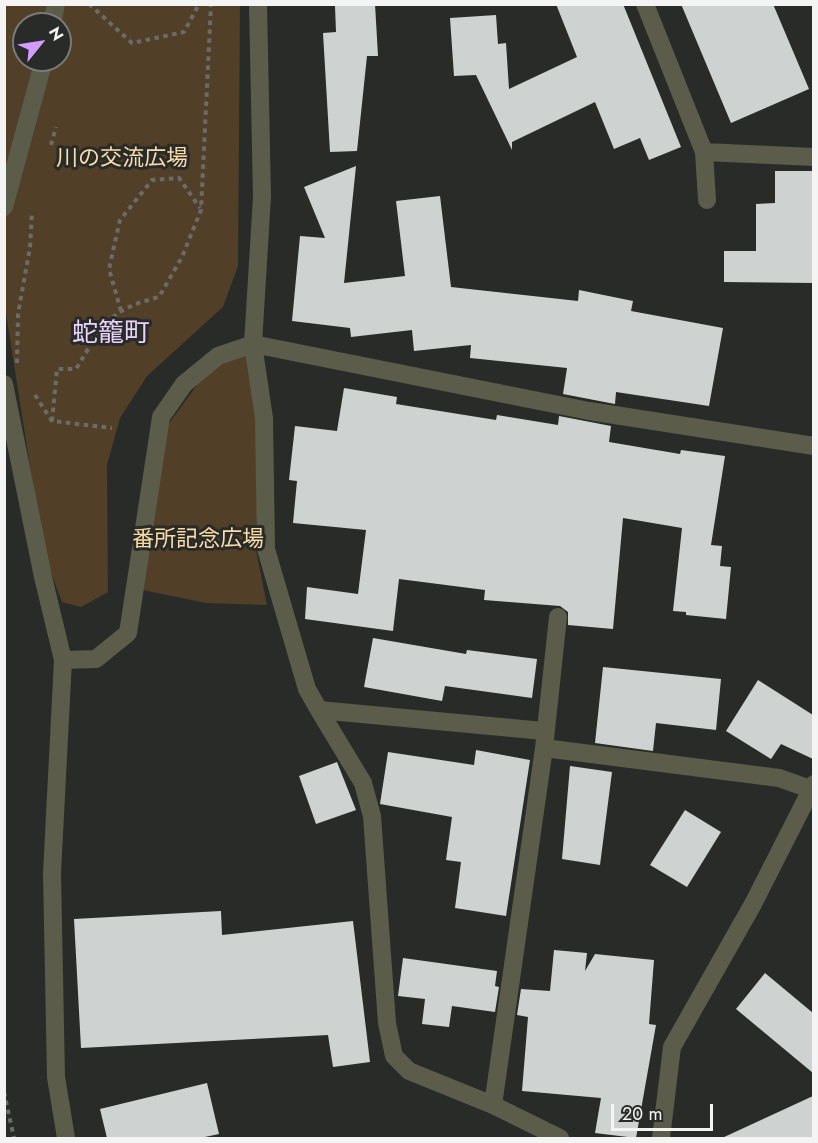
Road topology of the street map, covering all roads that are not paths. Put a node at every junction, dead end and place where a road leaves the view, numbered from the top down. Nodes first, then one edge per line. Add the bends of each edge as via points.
1 (258, 4) edge
2 (645, 4) edge
3 (41, 72) edge
4 (704, 152) junction
5 (813, 157) edge
6 (707, 200) dead end
7 (4, 207) edge
8 (254, 344) junction
9 (4, 384) edge
10 (813, 446) edge
11 (558, 617) dead end
12 (63, 660) junction
13 (319, 710) junction
14 (544, 740) junction
15 (812, 786) edge
16 (493, 1104) junction
17 (66, 1138) edge
18 (560, 1138) edge
19 (662, 1138) edge

1 - 8 street via 262,197
2 - 4 street
3 - 7 street
4 - 5 street
4 - 6 street
8 - 10 street via 589,411
8 - 12 street via 218,356 184,384 161,417 128,633 96,659
8 - 13 street via 264,417 266,549 307,689
9 - 12 street
11 - 14 street
12 - 17 street via 52,873 56,1077
13 - 14 street
13 - 16 street via 363,783 372,816 387,1023 394,1056 409,1071
14 - 15 street
14 - 16 street
15 - 19 street via 753,904 672,1047
16 - 18 street

